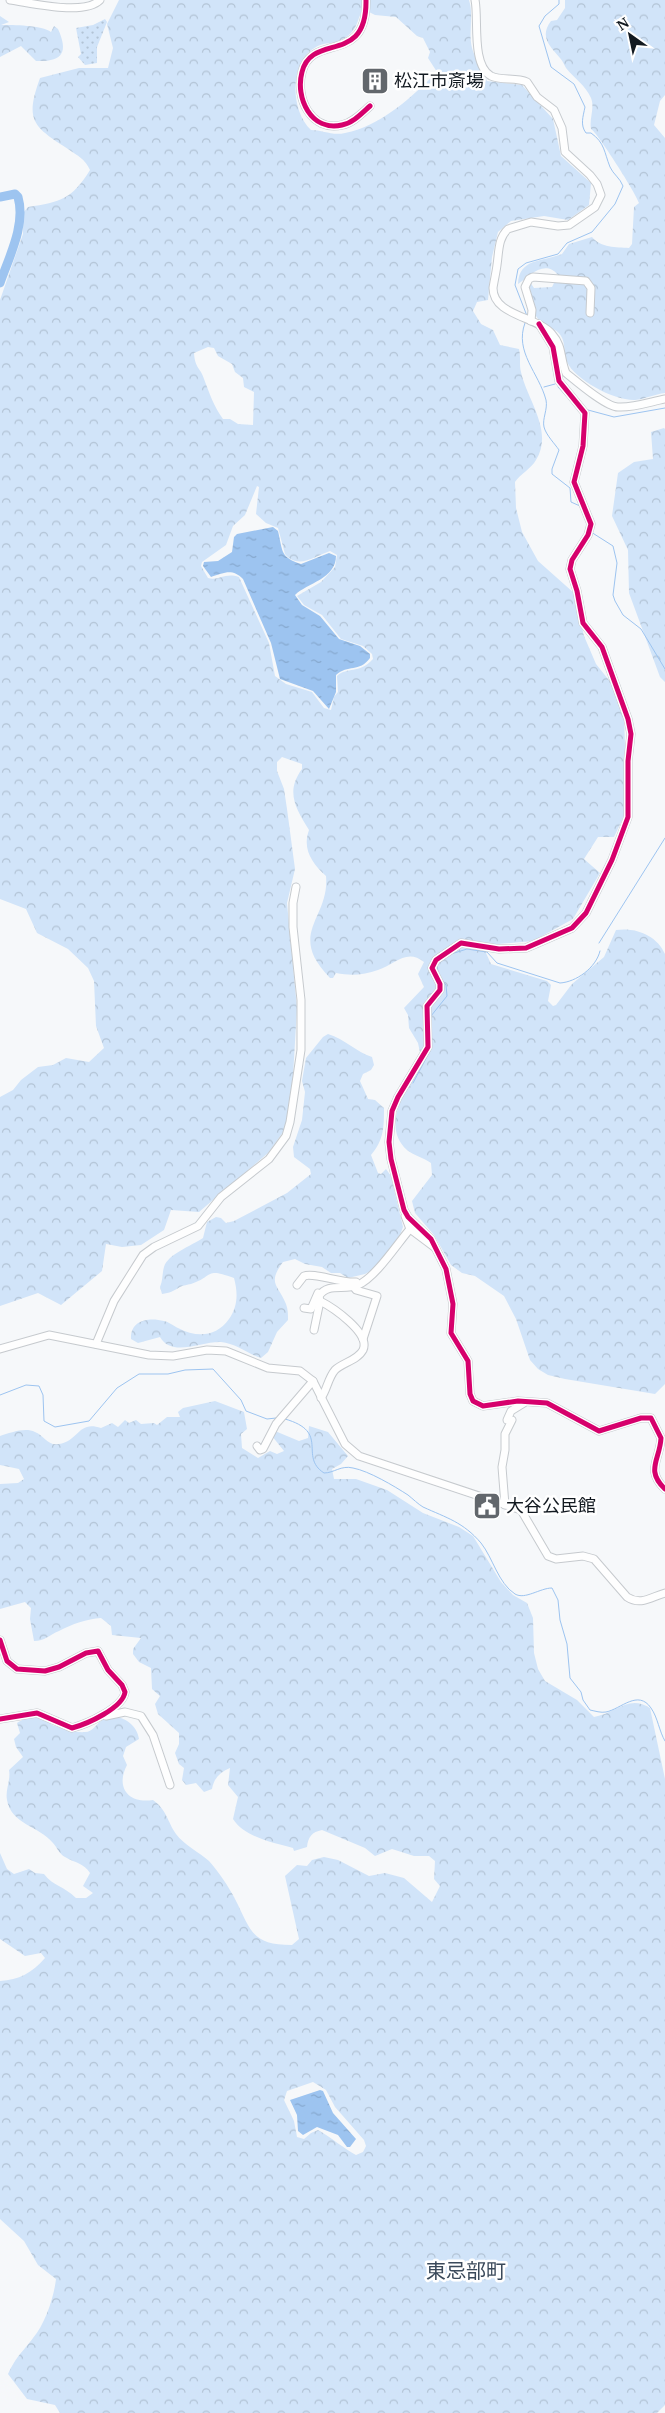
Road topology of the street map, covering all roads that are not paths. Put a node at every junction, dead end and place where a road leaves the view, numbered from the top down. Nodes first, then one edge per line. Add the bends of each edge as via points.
1 (10, 0) edge
2 (100, 0) edge
3 (366, 0) edge
4 (475, 0) edge
5 (370, 106) dead end
6 (590, 313) dead end
7 (528, 319) junction
8 (539, 324) junction
9 (665, 399) edge
10 (296, 888) dead end
11 (404, 1210) junction
12 (410, 1229) junction
13 (437, 1249) junction
14 (367, 1279) junction
15 (298, 1285) dead end
16 (353, 1286) junction
17 (324, 1291) junction
18 (320, 1301) junction
19 (304, 1308) dead end
20 (314, 1330) dead end
21 (363, 1339) junction
22 (96, 1344) junction
23 (0, 1349) edge
24 (313, 1381) junction
25 (321, 1398) junction
26 (526, 1401) junction
27 (257, 1446) dead end
28 (665, 1489) edge
29 (505, 1505) junction
30 (665, 1593) edge
31 (0, 1640) edge
32 (0, 1719) edge
33 (89, 1721) junction
34 (170, 1785) dead end

1 - 2 street via 79,8 94,5
3 - 5 street via 365,20 358,34 344,45 321,50 313,56 305,64 301,80 306,109 324,125 343,125
4 - 7 street via 477,47 487,72 494,77 526,82 537,97 550,105 561,124 566,152 590,175 600,192 595,206 569,225 531,222 513,226 504,233 494,295 502,307
6 - 7 street via 591,288 586,281 533,277 525,287 532,310
7 - 8 street
8 - 9 street via 559,344 566,373 609,404 626,407
8 - 11 street via 553,347 559,381 585,413 584,446 574,482 587,511 590,531 570,569 583,623 602,647 628,719 631,734 628,817 612,860 586,913 572,928 526,948 499,949 461,943 433,962 440,990 428,1003 426,1011 428,1047 398,1097 389,1127 391,1159
10 - 22 street via 293,927 301,1000 301,1050 286,1136 269,1159 221,1197 198,1226 143,1255 114,1301
11 - 12 street
11 - 13 street via 431,1238
12 - 13 street
12 - 14 street
13 - 26 street via 451,1285 451,1333 468,1361 473,1401 483,1406
14 - 15 street via 350,1282 312,1274 304,1276
14 - 16 street
16 - 17 street
16 - 21 street via 356,1290 378,1296
17 - 18 street via 319,1296
17 - 19 street via 315,1297 311,1308
18 - 20 street
18 - 21 street via 344,1316
21 - 25 street via 362,1351 336,1370
22 - 23 street via 49,1335
22 - 24 street via 163,1356 207,1350 226,1351 268,1368 300,1371
24 - 25 street
24 - 27 street via 281,1418 263,1449
25 - 29 street via 344,1444 359,1456
26 - 28 street via 554,1406 598,1431 651,1418 661,1438 655,1475
26 - 29 street via 511,1411 507,1420 512,1420 505,1434 502,1467
29 - 30 street via 521,1510 545,1552 552,1558 562,1560 583,1556 594,1559 633,1601 642,1602
31 - 33 street via 7,1661 20,1669 52,1670 98,1650 125,1692 112,1709
32 - 33 street via 37,1713 66,1727
33 - 34 street via 120,1712 141,1716 153,1735

